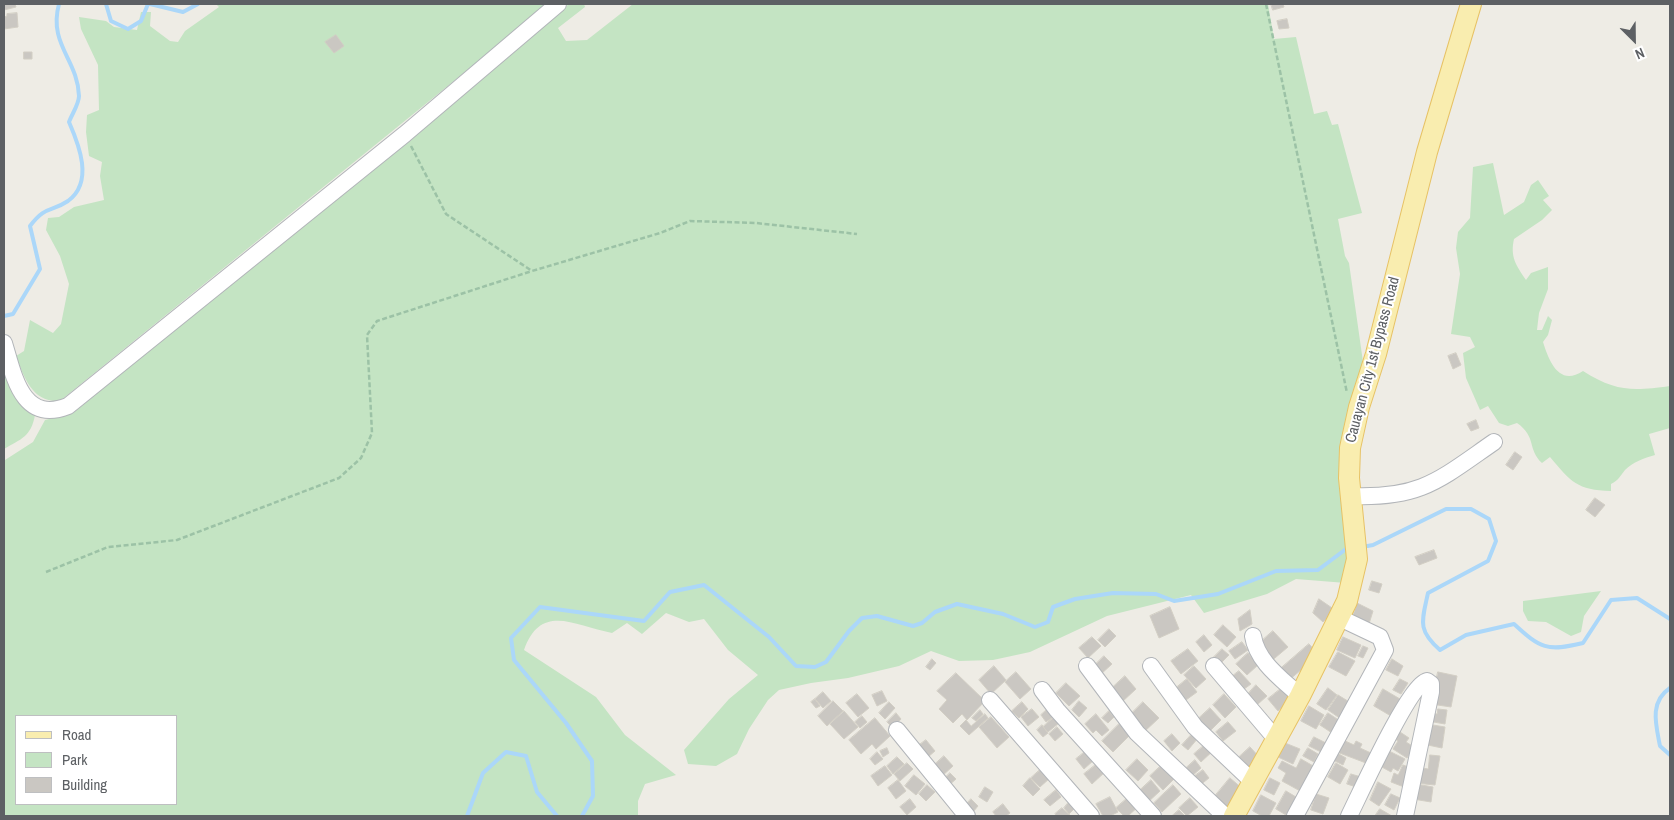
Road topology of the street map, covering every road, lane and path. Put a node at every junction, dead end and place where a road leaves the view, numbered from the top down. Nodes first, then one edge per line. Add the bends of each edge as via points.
1 (558, 4) edge
2 (1266, 4) edge
3 (1471, 4) edge
4 (404, 134) junction
5 (857, 234) dead end
6 (532, 271) junction
7 (4, 343) edge
8 (1358, 407) junction
9 (1494, 442) dead end
10 (1350, 496) junction
11 (46, 572) dead end
12 (1340, 618) junction
13 (1253, 636) dead end
14 (1087, 666) dead end
15 (1151, 666) dead end
16 (1214, 666) dead end
17 (1042, 690) dead end
18 (1300, 696) junction
19 (990, 700) dead end
20 (897, 730) dead end
21 (1276, 739) junction
22 (1253, 782) junction
23 (967, 816) edge
24 (1091, 816) edge
25 (1153, 816) edge
26 (1225, 816) edge
27 (1234, 816) edge
28 (1295, 816) edge
29 (1349, 816) edge
30 (1404, 816) edge

1 - 4 street
2 - 8 path via 1345,387 1350,400
3 - 8 main road, Cauayan City 1st Bypass Road via 1427,152 1376,354
4 - 6 path via 446,214
4 - 7 street via 68,406 56,411 42,411 29,402 18,387
5 - 6 path via 756,223 690,221
6 - 11 path via 377,321 366,335 372,432 361,458 339,478 177,540 108,547
8 - 10 main road, Cauayan City 1st Bypass Road via 1350,448
9 - 10 street via 1420,489 1382,497
10 - 12 main road, Cauayan City 1st Bypass Road via 1357,559
12 - 18 main road, Cauayan City 1st Bypass Road
12 - 28 street via 1380,636 1385,650
13 - 18 street via 1255,649
14 - 26 street via 1137,733
15 - 22 street via 1195,727
16 - 21 street
17 - 25 street
18 - 21 main road, Cauayan City 1st Bypass Road
19 - 24 street
20 - 23 street
21 - 22 main road, Cauayan City 1st Bypass Road
22 - 27 main road, Cauayan City 1st Bypass Road
29 - 30 street via 1394,724 1417,688 1427,681 1431,686 1429,701

